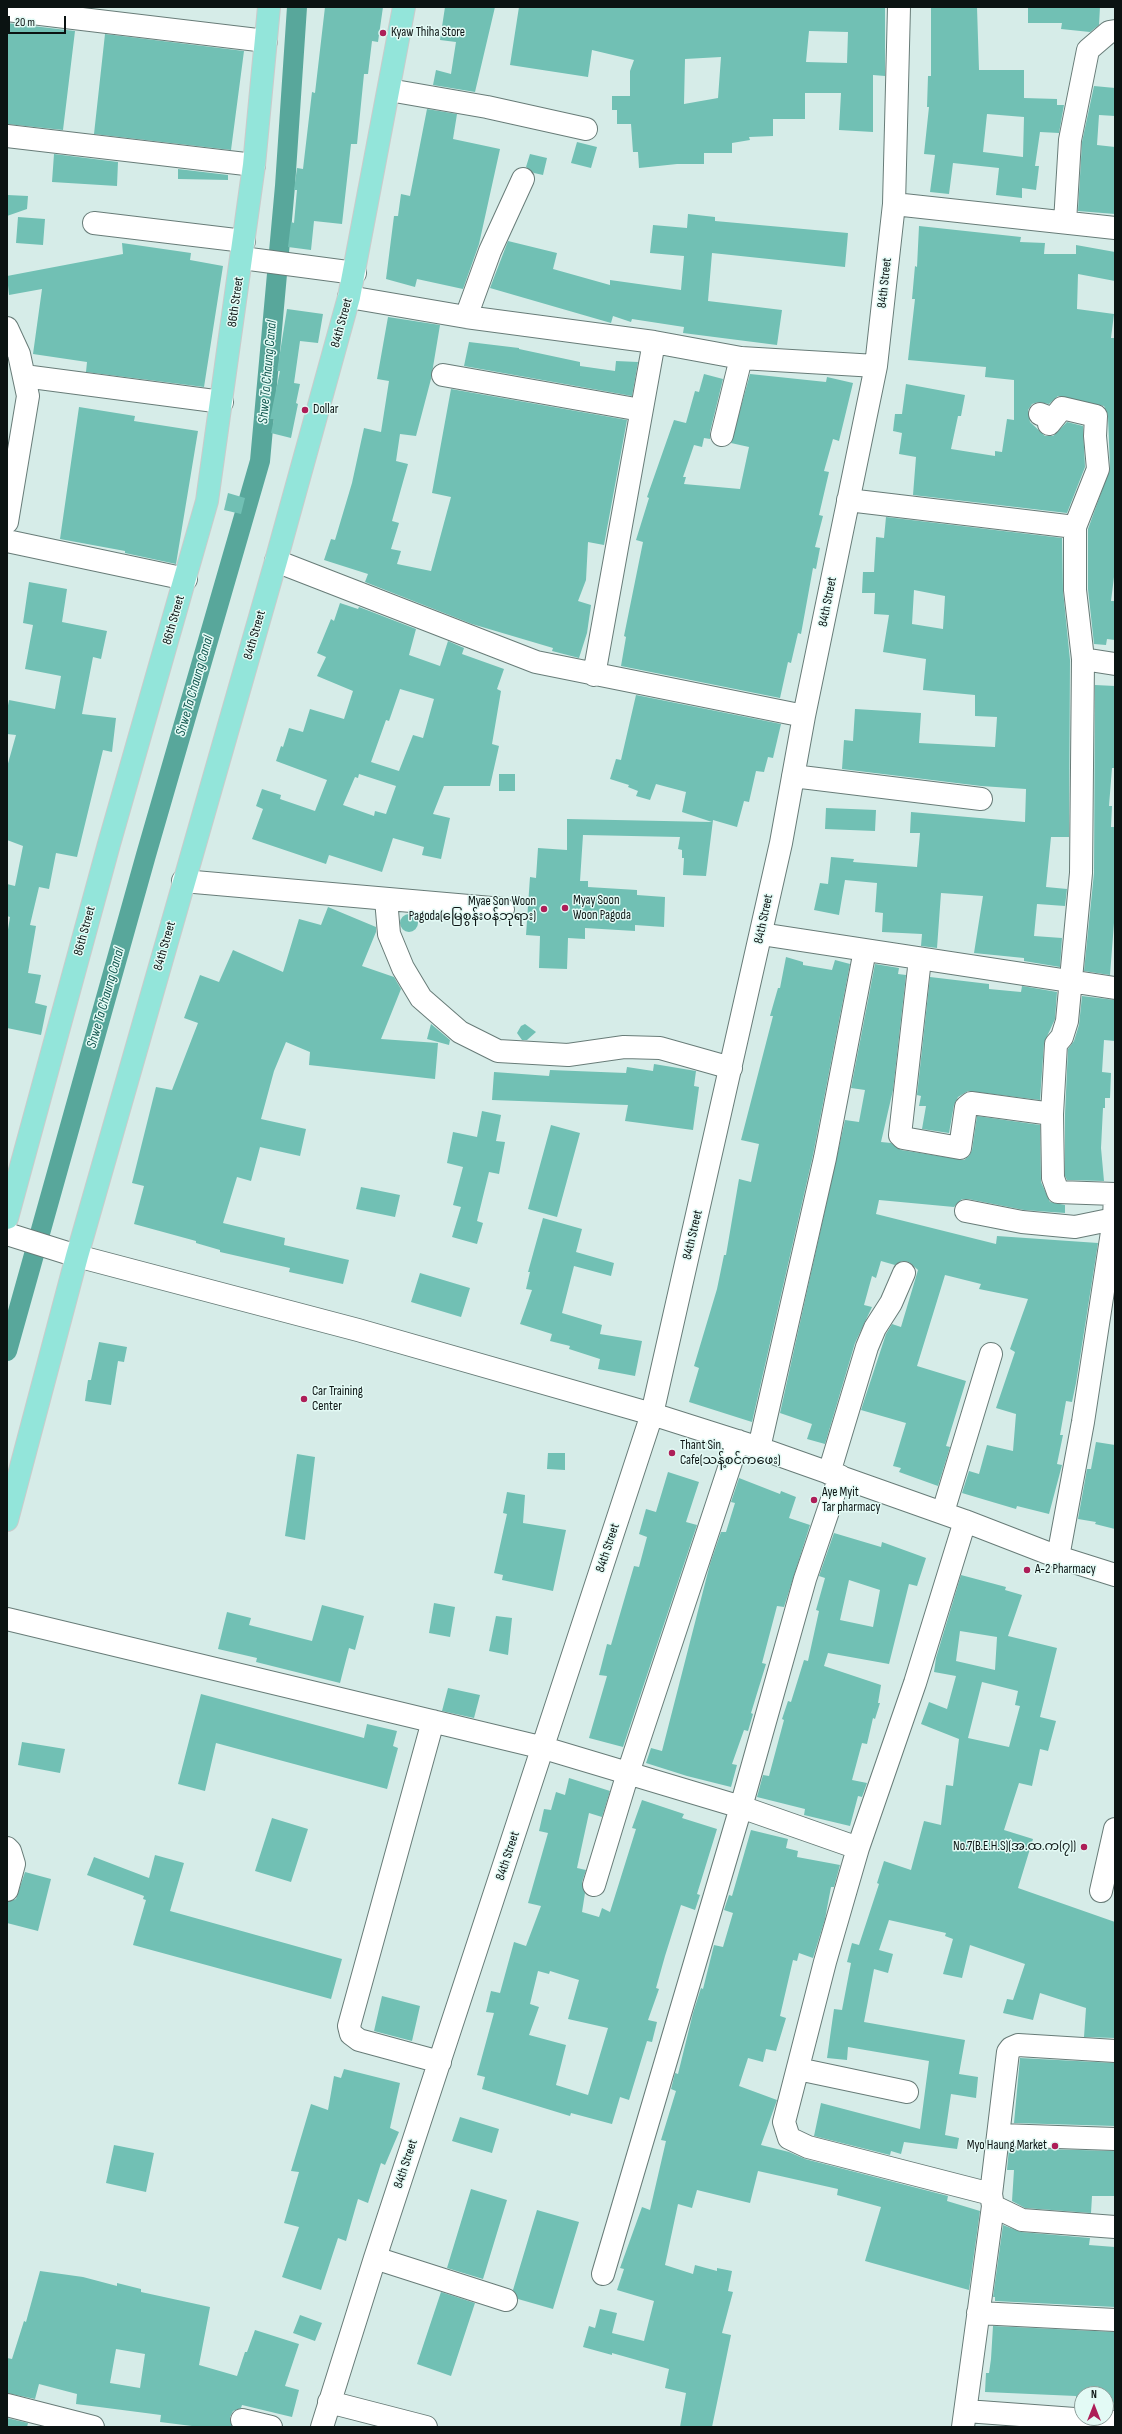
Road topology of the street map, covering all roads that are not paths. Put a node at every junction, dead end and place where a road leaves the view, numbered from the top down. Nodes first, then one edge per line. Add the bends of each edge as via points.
1 (269, 7) edge
2 (404, 7) edge
3 (899, 7) edge
4 (7, 10) edge
5 (1115, 31) edge
6 (266, 42) junction
7 (389, 90) junction
8 (586, 129) dead end
9 (7, 136) edge
10 (254, 165) junction
11 (523, 179) dead end
12 (894, 204) junction
13 (1065, 222) junction
14 (94, 223) dead end
15 (1115, 228) edge
16 (258, 255) junction
17 (355, 273) junction
18 (349, 297) junction
19 (466, 317) junction
20 (7, 328) edge
21 (654, 342) junction
22 (741, 358) junction
23 (876, 366) junction
24 (443, 375) dead end
25 (24, 376) junction
26 (222, 402) junction
27 (641, 410) junction
28 (1040, 414) dead end
29 (722, 435) dead end
30 (848, 500) junction
31 (7, 522) edge
32 (1075, 527) junction
33 (7, 541) edge
34 (276, 561) junction
35 (186, 579) junction
36 (1083, 659) junction
37 (1115, 664) edge
38 (594, 675) junction
39 (804, 716) junction
40 (793, 776) junction
41 (981, 799) dead end
42 (183, 881) junction
43 (386, 899) junction
44 (503, 909) dead end
45 (761, 934) junction
46 (865, 950) junction
47 (920, 959) junction
48 (1070, 980) junction
49 (1115, 988) edge
50 (731, 1068) junction
51 (1052, 1114) junction
52 (1115, 1203) edge
53 (966, 1211) dead end
54 (7, 1218) edge
55 (7, 1234) edge
56 (75, 1255) junction
57 (904, 1273) dead end
58 (991, 1354) dead end
59 (652, 1414) junction
60 (738, 1441) junction
61 (760, 1448) junction
62 (835, 1474) junction
63 (943, 1512) junction
64 (7, 1520) edge
65 (965, 1520) junction
66 (1058, 1557) junction
67 (1115, 1575) edge
68 (7, 1619) edge
69 (433, 1721) junction
70 (544, 1748) junction
71 (628, 1773) junction
72 (741, 1807) junction
73 (1115, 1829) edge
74 (7, 1848) edge
75 (858, 1848) junction
76 (594, 1885) dead end
77 (7, 1890) edge
78 (1101, 1891) dead end
79 (1115, 2051) edge
80 (440, 2062) junction
81 (798, 2068) junction
82 (907, 2092) dead end
83 (1000, 2135) junction
84 (1115, 2139) edge
85 (992, 2200) junction
86 (1115, 2227) edge
87 (375, 2258) junction
88 (604, 2274) dead end
89 (506, 2300) dead end
90 (978, 2313) junction
91 (1115, 2320) edge
92 (329, 2402) junction
93 (7, 2405) edge
94 (964, 2419) edge
95 (242, 2420) dead end
96 (1115, 2422) edge
97 (59, 2423) edge
98 (94, 2427) edge
99 (271, 2427) edge
100 (322, 2427) edge
101 (426, 2427) edge

1 - 6 main road, 86th Street
2 - 7 main road, 84th Street
3 - 12 street, 84th Street
4 - 6 street
5 - 13 street via 1109,32 1088,50 1070,140
6 - 10 main road, 86th Street
7 - 8 street via 487,107
7 - 17 main road, 84th Street
9 - 10 street
10 - 16 main road, 86th Street
11 - 19 street via 490,251
12 - 13 street
12 - 23 street, 84th Street
13 - 15 street
14 - 16 street
16 - 17 street
16 - 26 main road, 86th Street
17 - 18 main road, 84th Street
18 - 19 street
18 - 34 main road, 84th Street
19 - 21 street
20 - 25 street via 19,354
21 - 22 street
21 - 27 street
22 - 23 street
22 - 29 street
23 - 30 street, 84th Street
24 - 27 street
25 - 26 street
25 - 31 street via 28,396
26 - 35 main road, 86th Street via 207,501
27 - 38 street
28 - 32 street via 1048,417 1049,424 1062,408 1096,416 1098,469
30 - 32 street
30 - 39 street, 84th Street
32 - 36 street via 1075,590
33 - 35 street
34 - 38 street via 536,662
34 - 42 main road, 84th Street
35 - 54 main road, 86th Street via 109,844
36 - 37 street
36 - 48 street via 1081,873
38 - 39 street
39 - 40 street, 84th Street
40 - 41 street
40 - 45 street, 84th Street
42 - 43 street
42 - 56 main road, 84th Street
43 - 44 street
43 - 50 street via 389,934 403,968 421,998 460,1032 498,1052 568,1055 624,1047 660,1048
45 - 46 street
45 - 50 street, 84th Street
46 - 47 street
46 - 61 street via 825,1158
47 - 48 street
47 - 51 street via 900,1135 903,1138 960,1148 966,1107 971,1103
48 - 49 street
48 - 51 street via 1067,1021 1062,1037 1056,1044
50 - 59 street, 84th Street
51 - 52 street via 1052,1178 1058,1192
52 - 53 street via 1075,1227 1022,1222
52 - 66 street via 1083,1422
55 - 56 street
56 - 59 street via 350,1328
56 - 64 main road, 84th Street
57 - 62 street via 867,1347
58 - 63 street
59 - 60 street
59 - 70 street, 84th Street
60 - 61 street
60 - 71 street
61 - 62 street
62 - 63 street
62 - 72 street
63 - 65 street
65 - 66 street
65 - 75 street via 915,1683
66 - 67 street
68 - 69 street
69 - 70 street
69 - 80 street via 349,2026 351,2034 359,2040
70 - 71 street
70 - 80 street, 84th Street
71 - 72 street
71 - 76 street
72 - 75 street
72 - 88 street
73 - 78 street
74 - 77 street via 14,1864
75 - 81 street
79 - 83 street via 1018,2045 1011,2048 1007,2058
80 - 87 street, 84th Street
81 - 82 street
81 - 85 street via 784,2122 789,2138 808,2148
83 - 84 street
83 - 85 street
85 - 86 street via 1022,2220
85 - 90 street
87 - 89 street
87 - 92 street, 84th Street
90 - 91 street
90 - 94 street
92 - 100 street, 84th Street
92 - 101 street
93 - 97 street
94 - 96 street
95 - 99 street
97 - 98 street

